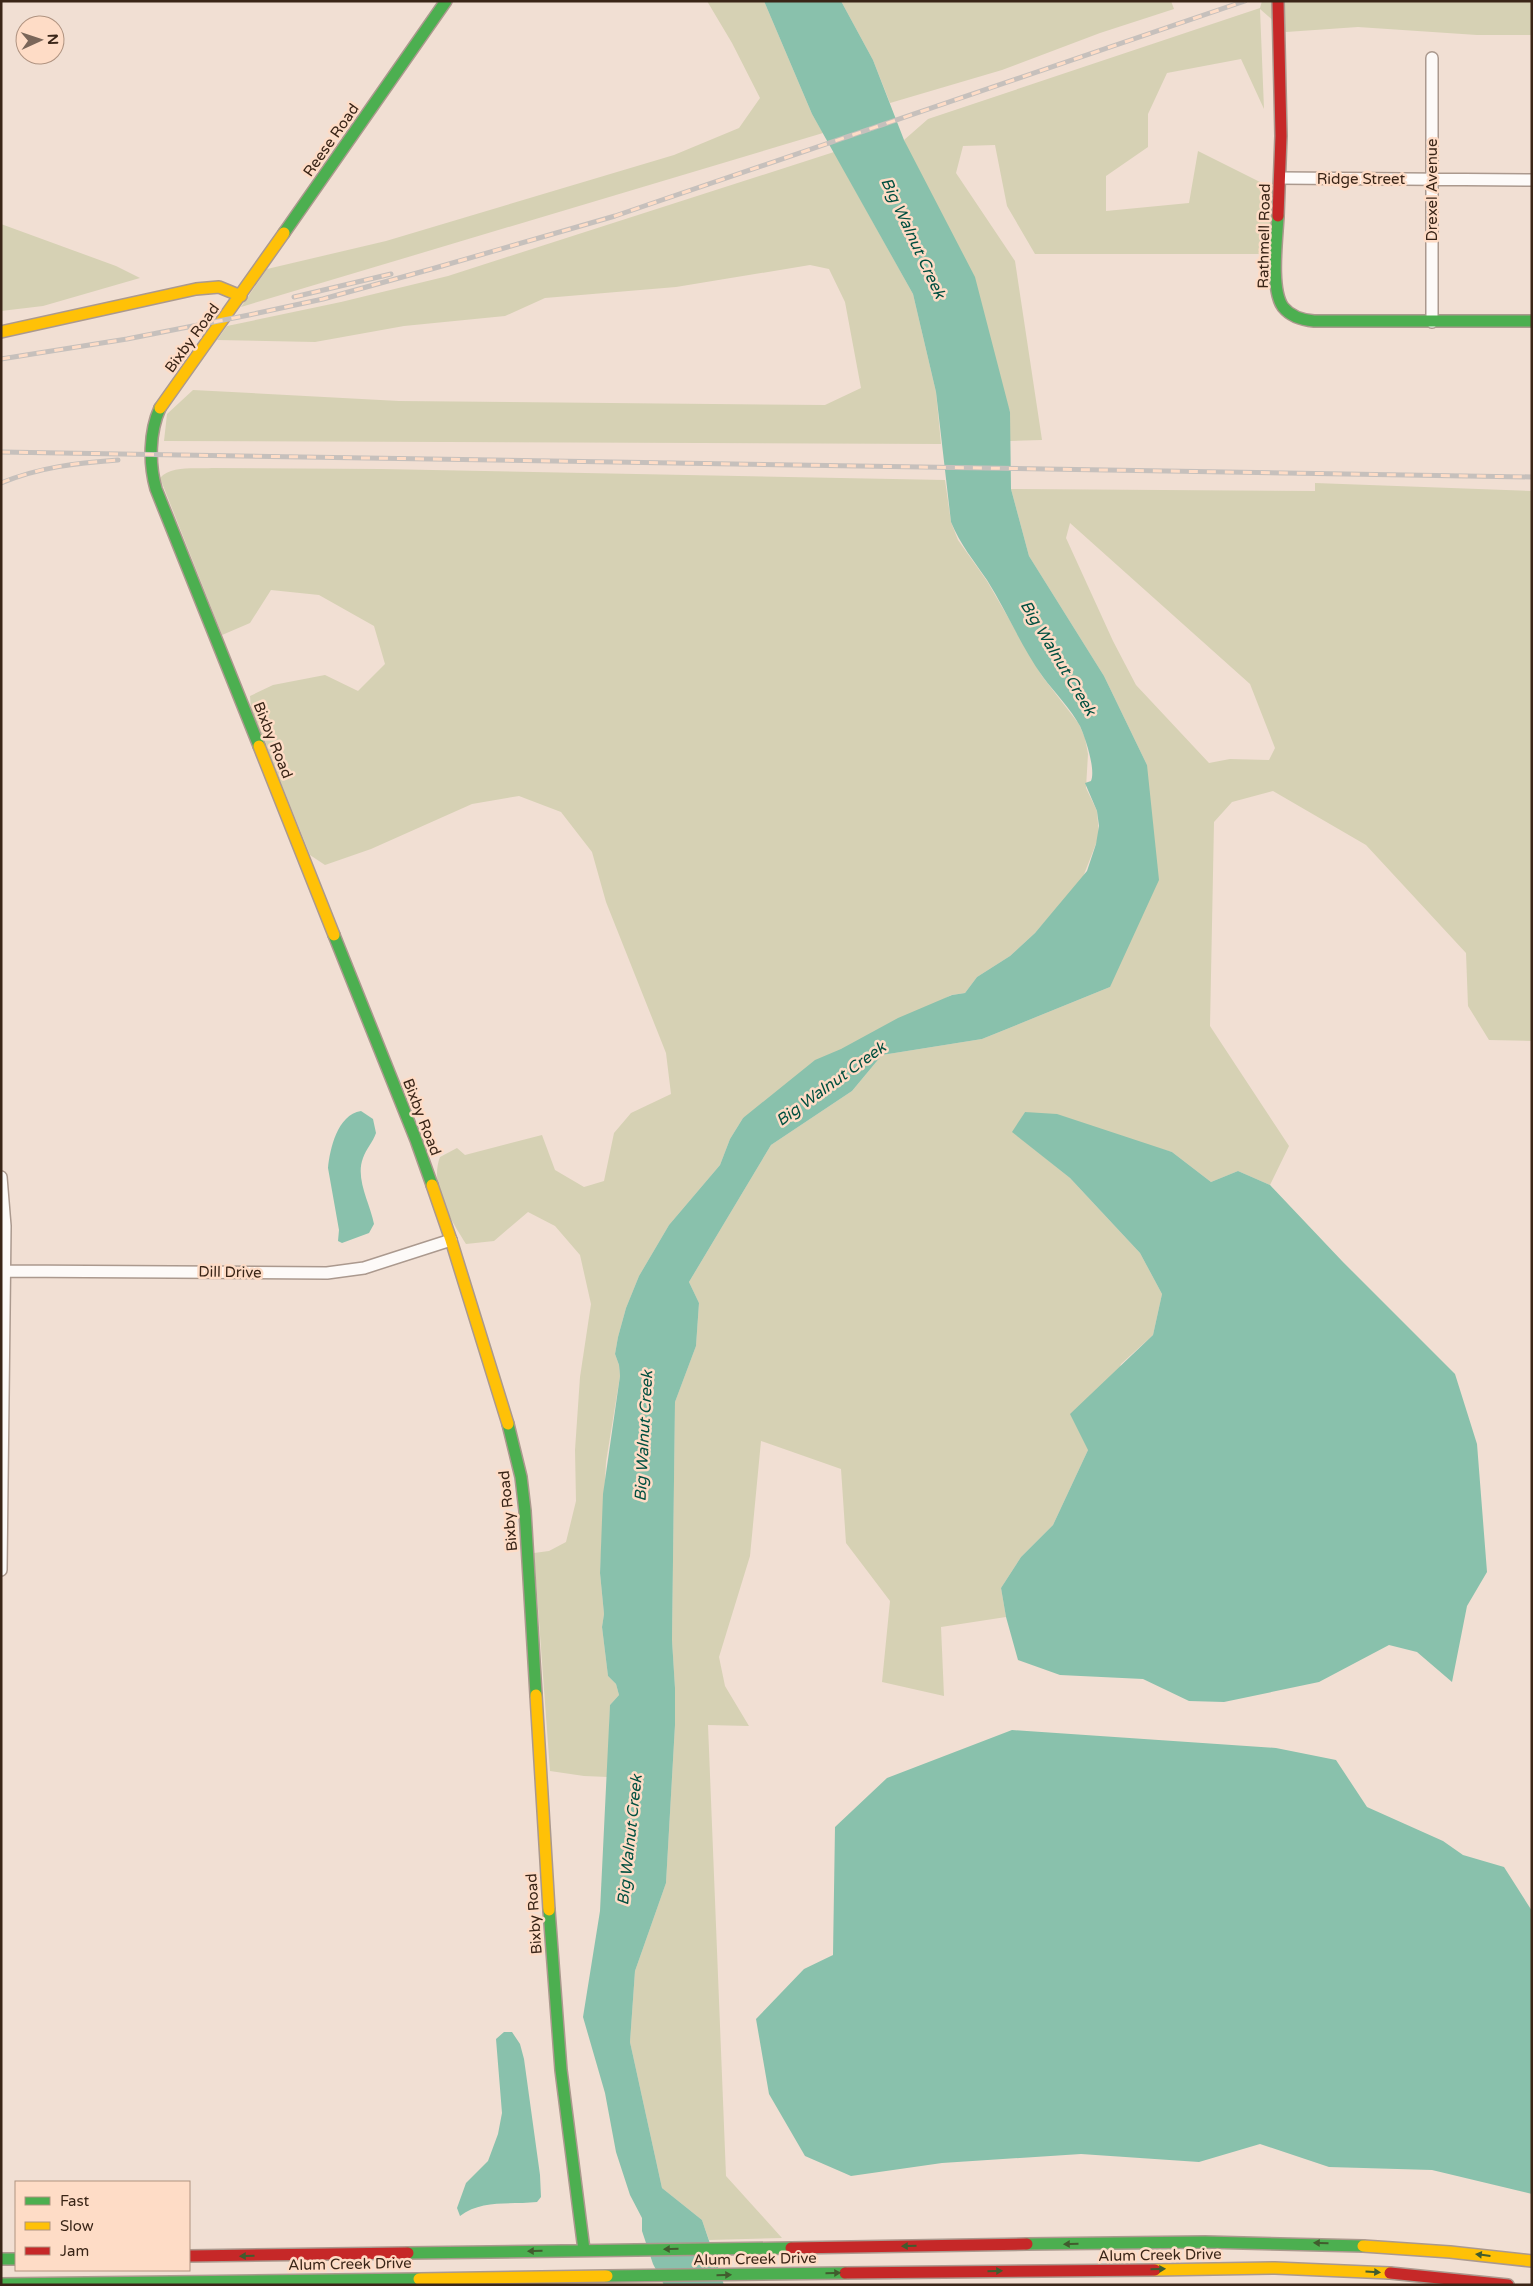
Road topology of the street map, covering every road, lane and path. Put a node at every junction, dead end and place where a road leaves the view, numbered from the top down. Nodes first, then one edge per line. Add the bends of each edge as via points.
1 (446, 1) edge
2 (1278, 1) edge
3 (1432, 58) dead end
4 (1280, 178) junction
5 (1432, 179) junction
6 (1532, 180) edge
7 (240, 296) junction
8 (1532, 321) edge
9 (1432, 322) junction
10 (1, 332) edge
11 (1, 1177) edge
12 (451, 1240) junction
13 (4, 1271) junction
14 (1, 1570) edge
15 (584, 2250) junction
16 (190, 2256) edge
17 (1, 2259) edge
18 (15, 2259) edge
19 (1532, 2262) edge
20 (588, 2280) edge
21 (1, 2284) edge
22 (1508, 2285) edge

1 - 7 street, Reese Road
2 - 4 street, Rathmell Road
3 - 5 street, Drexel Avenue
4 - 5 street, Ridge Street
4 - 9 street, Rathmell Road via 1277,288 1280,301 1289,313 1301,320 1314,321
5 - 6 street, Ridge Street
5 - 9 street, Drexel Avenue
7 - 10 street, Bixby Road via 219,287 196,289
7 - 12 street, Bixby Road via 159,408 153,430 153,480 416,1140
8 - 9 street, Rathmell Road
11 - 13 street via 5,1203
12 - 13 street, Dill Drive via 364,1268 327,1273
12 - 15 street, Bixby Road via 522,1477 561,2070
13 - 14 street
15 -> 16 street, Alum Creek Drive
19 -> 15 street, Alum Creek Drive via 1481,2254 1349,2244 1205,2242
17 - 18 street
20 - 21 street, Alum Creek Drive
20 -> 22 street, Alum Creek Drive via 622,2276 1285,2269 1391,2272

